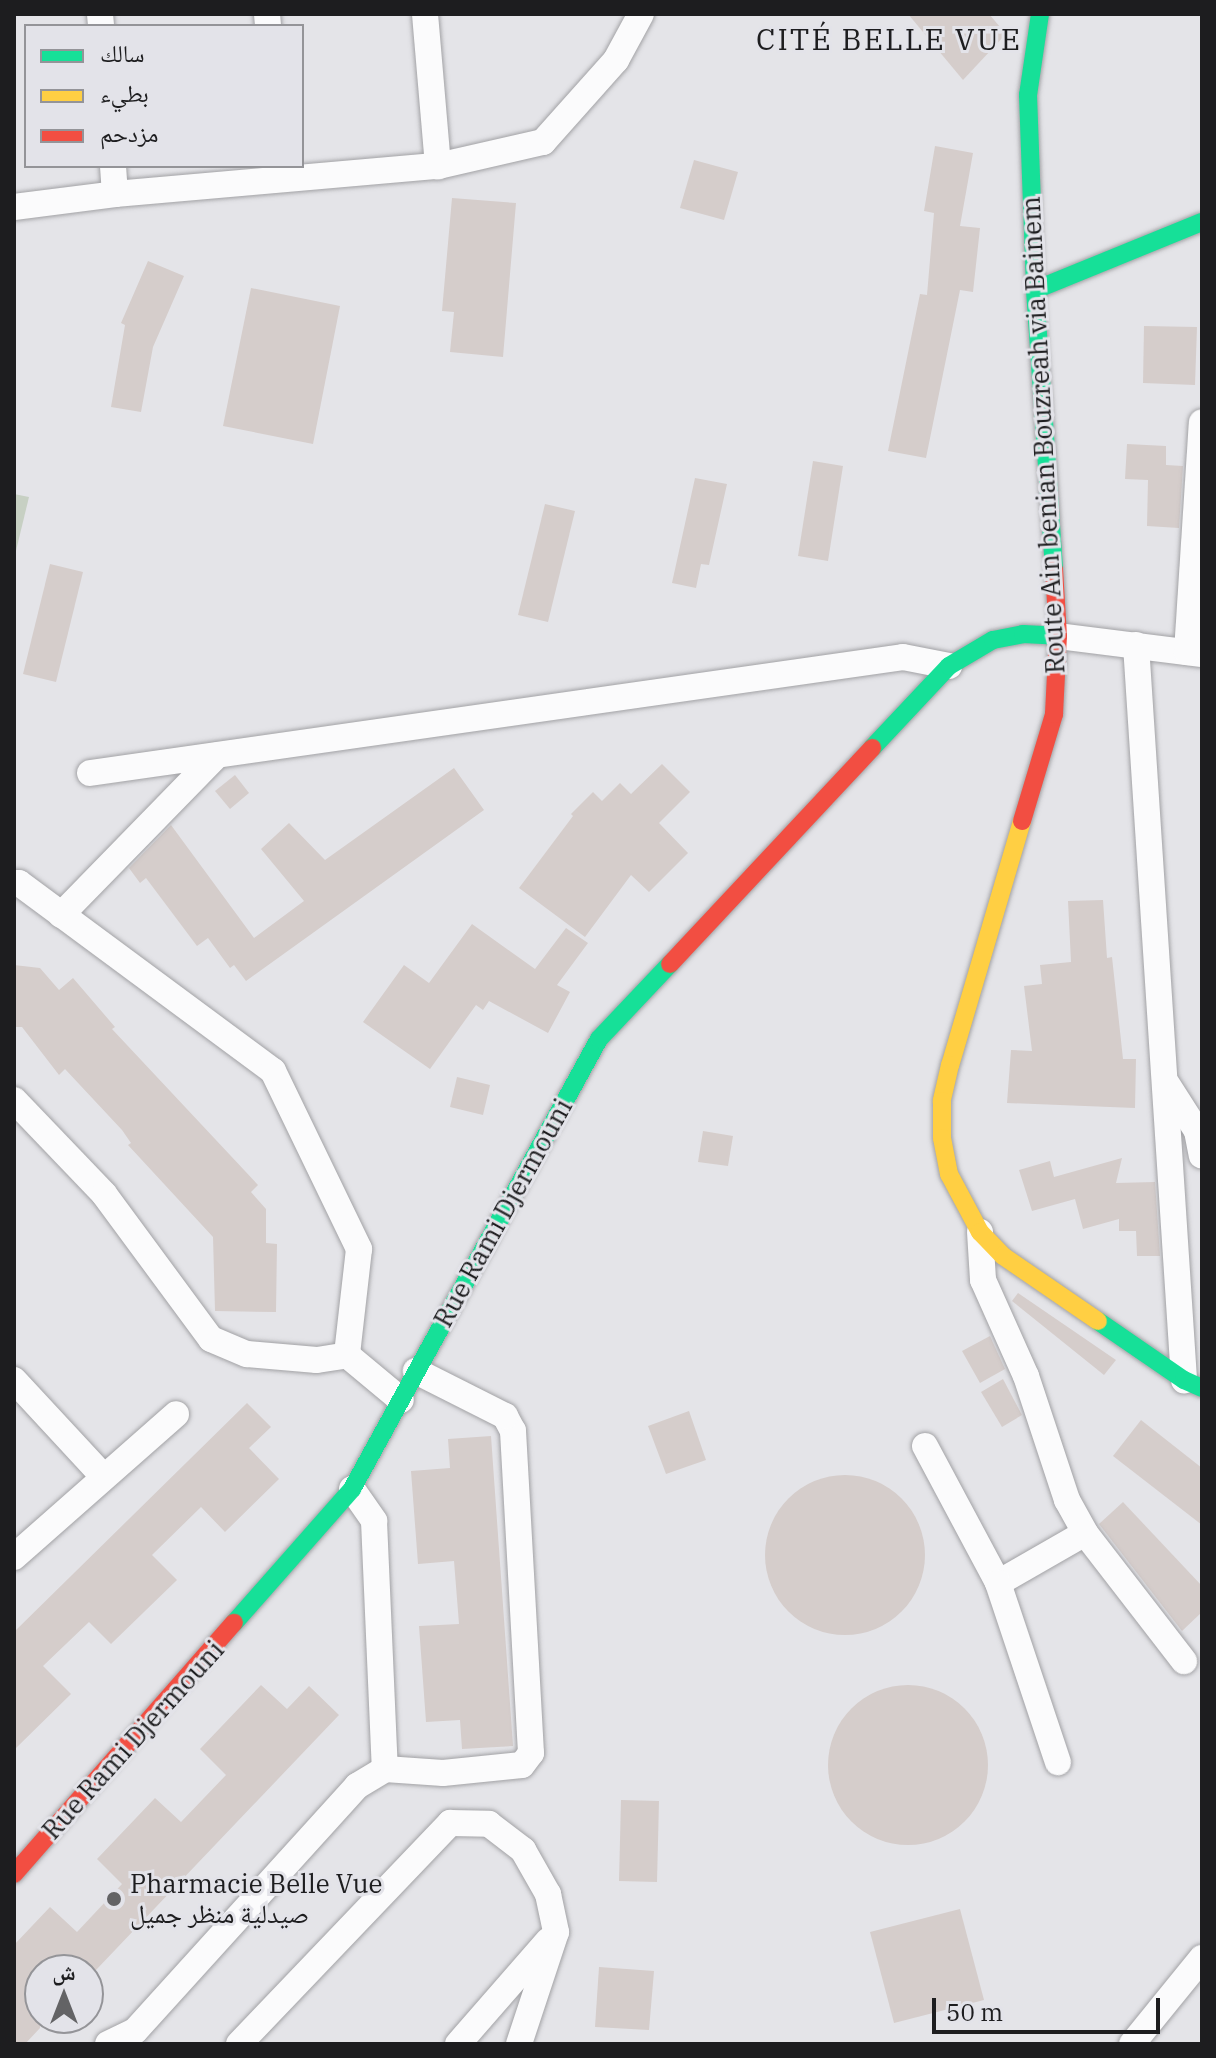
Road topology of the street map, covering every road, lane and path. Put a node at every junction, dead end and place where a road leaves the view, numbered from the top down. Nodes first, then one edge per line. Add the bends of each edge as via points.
1 (425, 14) edge
2 (641, 14) edge
3 (1040, 14) edge
4 (438, 166) junction
5 (113, 168) edge
6 (276, 173) edge
7 (115, 194) junction
8 (14, 207) edge
9 (1202, 222) edge
10 (1035, 290) junction
11 (1202, 422) edge
12 (1058, 636) junction
13 (1136, 645) junction
14 (1194, 653) edge
15 (949, 666) junction
16 (217, 755) junction
17 (90, 773) dead end
18 (14, 883) edge
19 (61, 915) junction
20 (1165, 1081) junction
21 (14, 1100) edge
22 (1202, 1156) edge
23 (980, 1232) junction
24 (347, 1355) junction
25 (416, 1371) junction
26 (14, 1380) edge
27 (1193, 1384) edge
28 (401, 1400) junction
29 (176, 1414) dead end
30 (925, 1446) dead end
31 (103, 1476) junction
32 (352, 1489) junction
33 (1085, 1533) junction
34 (14, 1557) edge
35 (998, 1583) junction
36 (1184, 1661) dead end
37 (1058, 1762) dead end
38 (385, 1769) junction
39 (14, 1874) edge
40 (556, 1932) junction
41 (1202, 1958) edge
42 (108, 2044) edge
43 (239, 2044) edge
44 (458, 2044) edge
45 (519, 2044) edge
46 (1132, 2044) edge

1 - 4 street
2 - 4 street via 616,60 543,142
3 - 10 main road, Route Ain benian Bouzreah via Bainem via 1028,95
4 - 6 street
5 - 7 street
6 - 7 street
7 - 8 street
9 - 10 main road
10 - 12 main road, Route Ain benian Bouzreah via Bainem
11 - 14 street
12 - 13 street
12 - 15 main road, Rue Rami Djermouni via 1023,634 993,640
12 - 23 main road, Route Ain benian Bouzreah via Bainem via 1054,714 942,1101 949,1174
13 - 14 street
13 - 20 street
15 - 16 street via 903,657
15 - 25 main road, Rue Rami Djermouni via 599,1039
16 - 17 street
16 - 19 street
18 - 19 street
19 - 24 street via 273,1071 359,1249
20 - 22 street via 1197,1131
20 - 27 street
21 - 24 street via 104,1194 211,1339 247,1354 317,1360
23 - 27 main road, Route Ain benian Bouzreah via Bainem via 1003,1256
23 - 33 street via 983,1280 1026,1376 1067,1500
24 - 28 street
25 - 28 main road, Rue Rami Djermouni
25 - 38 street via 505,1416 513,1431 531,1753 522,1765 443,1773
26 - 31 street
28 - 32 main road, Rue Rami Djermouni
29 - 31 street
30 - 35 street
31 - 34 street
32 - 38 street via 374,1521
32 - 39 main road, Rue Rami Djermouni
33 - 35 street
33 - 36 street
35 - 37 street
38 - 42 street via 357,1786 135,2031
40 - 43 street via 548,1894 523,1850 489,1824 450,1823
40 - 44 street
40 - 45 street
41 - 46 street

